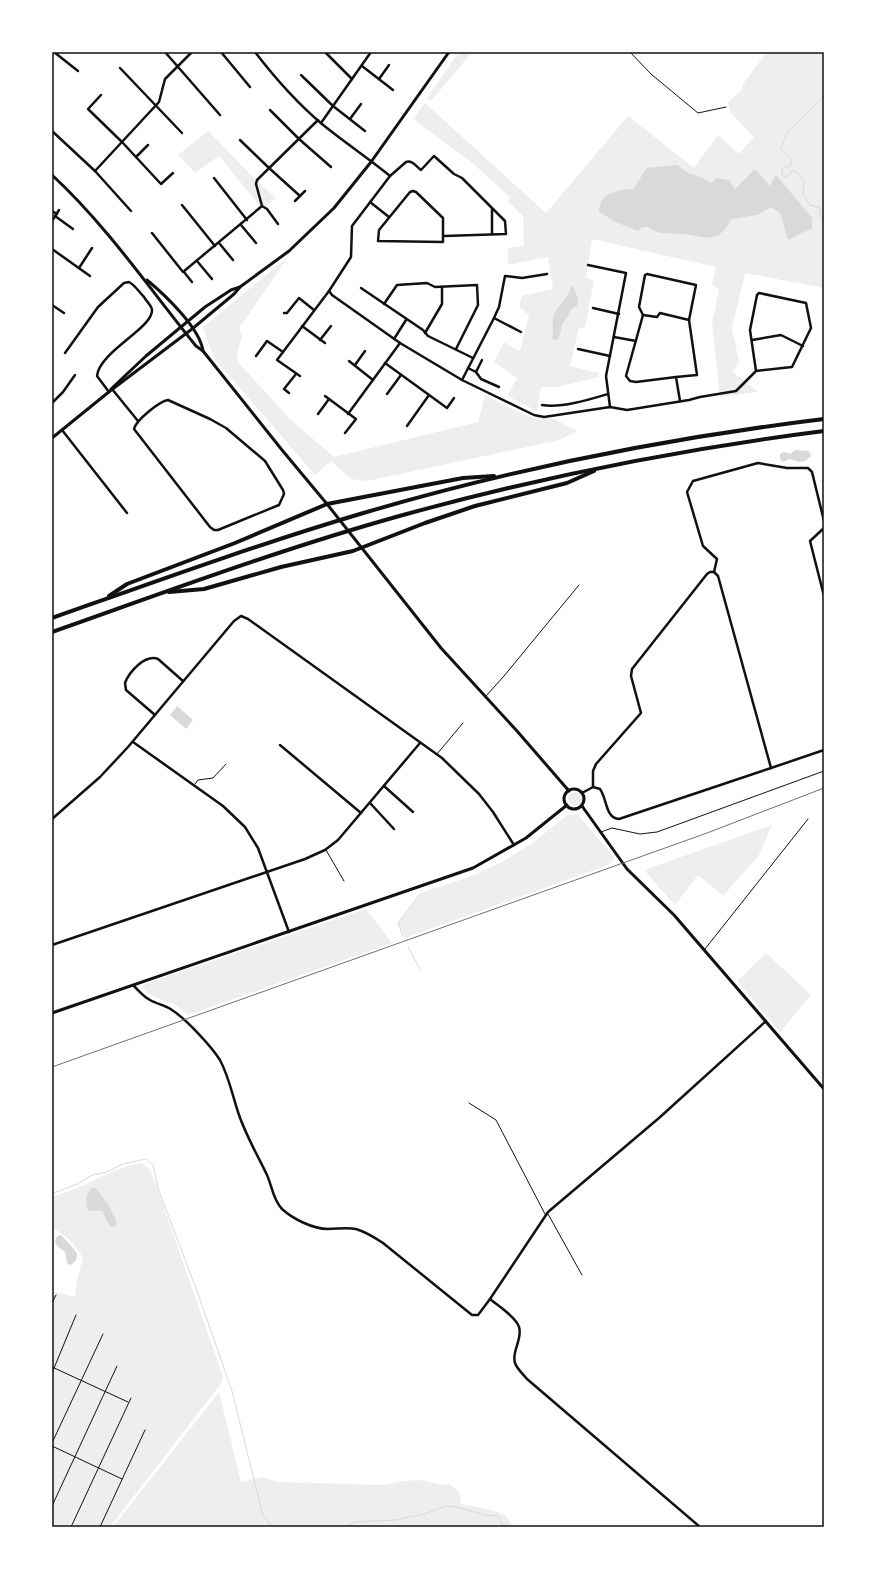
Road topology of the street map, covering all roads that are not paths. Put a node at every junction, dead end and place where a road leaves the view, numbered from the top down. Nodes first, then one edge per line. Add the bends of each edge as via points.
1 (54, 52) edge
2 (165, 52) edge
3 (192, 52) edge
4 (221, 52) edge
5 (255, 52) edge
6 (325, 52) edge
7 (371, 52) edge
8 (449, 52) edge
9 (630, 52) edge
10 (389, 64) dead end
11 (178, 66) junction
12 (362, 66) junction
13 (120, 68) dead end
14 (78, 71) dead end
15 (301, 75) dead end
16 (352, 79) junction
17 (379, 79) junction
18 (250, 87) dead end
19 (393, 90) dead end
20 (101, 95) dead end
21 (361, 104) dead end
22 (156, 105) junction
23 (333, 106) junction
24 (726, 107) dead end
25 (270, 110) dead end
26 (220, 115) dead end
27 (350, 119) junction
28 (320, 122) junction
29 (365, 130) dead end
30 (52, 131) edge
31 (182, 133) dead end
32 (240, 140) dead end
33 (299, 140) junction
34 (122, 142) junction
35 (148, 145) dead end
36 (136, 157) junction
37 (371, 162) junction
38 (331, 167) dead end
39 (269, 168) junction
40 (95, 171) junction
41 (174, 173) dead end
42 (52, 176) edge
43 (390, 176) junction
44 (214, 178) dead end
45 (305, 191) dead end
46 (300, 196) junction
47 (295, 201) dead end
48 (370, 202) junction
49 (182, 204) dead end
50 (262, 206) junction
51 (492, 209) junction
52 (59, 210) dead end
53 (52, 211) edge
54 (130, 211) dead end
55 (56, 215) junction
56 (389, 217) junction
57 (247, 220) junction
58 (52, 221) edge
59 (241, 224) junction
60 (278, 224) dead end
61 (73, 229) dead end
62 (152, 233) dead end
63 (492, 234) junction
64 (444, 236) junction
65 (219, 243) junction
66 (256, 243) dead end
67 (215, 246) junction
68 (92, 248) dead end
69 (52, 249) edge
70 (233, 260) dead end
71 (197, 261) junction
72 (588, 265) dead end
73 (79, 268) junction
74 (184, 272) junction
75 (547, 274) dead end
76 (90, 276) dead end
77 (144, 278) junction
78 (212, 280) dead end
79 (192, 282) dead end
80 (240, 287) junction
81 (442, 287) junction
82 (361, 288) dead end
83 (329, 291) junction
84 (384, 304) junction
85 (52, 305) edge
86 (593, 308) dead end
87 (314, 310) junction
88 (64, 313) dead end
89 (284, 314) dead end
90 (619, 314) junction
91 (643, 315) junction
92 (494, 318) junction
93 (406, 320) junction
94 (689, 320) junction
95 (188, 322) junction
96 (302, 326) junction
97 (331, 326) dead end
98 (181, 327) junction
99 (192, 328) junction
100 (521, 332) dead end
101 (186, 333) junction
102 (425, 333) junction
103 (614, 337) junction
104 (394, 339) junction
105 (320, 340) junction
106 (752, 340) junction
107 (636, 341) junction
108 (325, 343) dead end
109 (400, 343) junction
110 (803, 346) junction
111 (456, 349) junction
112 (578, 349) dead end
113 (203, 351) junction
114 (365, 351) dead end
115 (282, 352) junction
116 (65, 353) dead end
117 (256, 356) dead end
118 (610, 356) junction
119 (473, 358) junction
120 (482, 360) dead end
121 (349, 361) dead end
122 (385, 363) junction
123 (355, 365) junction
124 (468, 368) junction
125 (476, 372) junction
126 (756, 372) junction
127 (296, 374) junction
128 (401, 375) junction
129 (75, 376) dead end
130 (300, 376) dead end
131 (676, 377) junction
132 (373, 380) junction
133 (462, 380) junction
134 (499, 387) dead end
135 (111, 390) junction
136 (289, 393) dead end
137 (387, 394) dead end
138 (608, 394) junction
139 (429, 395) junction
140 (325, 396) dead end
141 (454, 398) dead end
142 (329, 399) junction
143 (680, 401) junction
144 (52, 403) edge
145 (542, 405) dead end
146 (610, 407) junction
147 (318, 414) dead end
148 (348, 414) junction
149 (824, 419) edge
150 (138, 421) junction
151 (407, 426) dead end
152 (62, 430) junction
153 (824, 431) edge
154 (345, 433) dead end
155 (52, 438) edge
156 (602, 467) junction
157 (503, 476) junction
158 (327, 504) junction
159 (127, 513) dead end
160 (824, 521) edge
161 (824, 528) edge
162 (362, 548) junction
163 (714, 572) junction
164 (579, 585) dead end
165 (163, 593) junction
166 (824, 596) edge
167 (103, 600) junction
168 (52, 618) edge
169 (52, 632) edge
170 (184, 681) junction
171 (485, 697) junction
172 (155, 715) junction
173 (463, 723) dead end
174 (133, 742) junction
175 (420, 743) junction
176 (280, 745) dead end
177 (824, 750) edge
178 (436, 754) junction
179 (226, 764) dead end
180 (771, 768) junction
181 (824, 771) edge
182 (194, 785) junction
183 (384, 786) junction
184 (593, 787) junction
185 (569, 791) junction
186 (582, 793) junction
187 (370, 803) junction
188 (567, 805) junction
189 (582, 806) junction
190 (361, 812) junction
191 (413, 812) dead end
192 (52, 819) edge
193 (808, 819) dead end
194 (394, 829) dead end
195 (601, 832) junction
196 (514, 846) junction
197 (325, 850) junction
198 (267, 872) junction
199 (344, 881) dead end
200 (289, 932) junction
201 (52, 945) edge
202 (704, 949) junction
203 (134, 986) junction
204 (52, 1013) edge
205 (766, 1021) junction
206 (824, 1089) edge
207 (469, 1103) dead end
208 (547, 1214) junction
209 (582, 1275) dead end
210 (56, 1295) dead end
211 (490, 1299) junction
212 (52, 1303) edge
213 (76, 1315) dead end
214 (103, 1334) dead end
215 (117, 1366) dead end
216 (53, 1368) edge
217 (52, 1373) edge
218 (81, 1380) junction
219 (105, 1392) junction
220 (131, 1398) dead end
221 (129, 1403) junction
222 (145, 1430) dead end
223 (52, 1443) edge
224 (52, 1446) edge
225 (74, 1457) junction
226 (99, 1468) junction
227 (122, 1479) junction
228 (52, 1506) edge
229 (71, 1527) edge
230 (100, 1527) edge
231 (700, 1527) edge

1 - 14 street
2 - 11 street
3 - 11 street
4 - 18 street
5 - 28 street via 279,82
6 - 16 street
7 - 12 street
8 - 37 street
9 - 24 lane via 651,74 698,113
10 - 17 street
11 - 22 street via 165,79 160,100
11 - 26 street
12 - 16 street
12 - 17 street
13 - 22 street
15 - 23 street
16 - 23 street
17 - 19 street
20 - 34 street via 88,109
21 - 27 street
22 - 31 street
22 - 34 street
23 - 27 street
23 - 28 street
25 - 33 street
27 - 29 street
28 - 33 street
28 - 37 street
30 - 40 street
32 - 39 street
33 - 38 street
33 - 39 street
34 - 36 street
34 - 40 street
35 - 36 street
36 - 41 street via 161,184
37 - 43 street
37 - 80 street via 334,208 289,251
39 - 46 street
39 - 50 street via 256,184
40 - 54 street
42 - 77 street via 102,226
43 - 48 street
43 - 51 street via 409,161 421,170 434,156 462,178
44 - 57 street
45 - 46 street
46 - 47 street
48 - 56 street
48 - 83 street via 352,226 351,257
49 - 67 street
50 - 57 street
50 - 60 street
51 - 63 street
51 - 63 street via 505,221 506,234
52 - 55 street
53 - 55 street
55 - 58 street
55 - 61 street
56 - 64 street via 410,192 416,192 444,218
56 - 64 street via 379,230 378,241 444,242
57 - 59 street
59 - 65 street
59 - 66 street
62 - 74 street
63 - 64 street
65 - 67 street
65 - 70 street
67 - 71 street
68 - 73 street
69 - 73 street
71 - 74 street
71 - 78 street
72 - 90 street via 626,273
73 - 76 street
74 - 79 street
75 - 92 street via 522,278 505,276 499,307
77 - 95 street via 172,303
77 - 98 street
80 - 95 street via 214,300
80 - 99 street
81 - 84 street via 427,283 397,286
81 - 102 street via 442,304
81 - 111 street via 477,285 478,305
82 - 84 street
83 - 87 street
83 - 104 street
84 - 93 street
85 - 88 street
86 - 90 street
87 - 89 street via 299,298
87 - 96 street
90 - 103 street
91 - 94 street via 657,316 660,313
91 - 94 street via 640,307 647,274 696,285
91 - 107 street
92 - 100 street
92 - 119 street
93 - 102 street
93 - 104 street
94 - 131 street via 697,375
95 - 98 street
95 - 99 street
96 - 105 street
96 - 115 street
97 - 105 street
98 - 101 street
98 - 135 street
99 - 101 street
99 - 113 street via 202,343
101 - 113 street
101 - 135 street
102 - 111 street
103 - 107 street
103 - 118 street
104 - 109 street
105 - 108 street
106 - 110 street via 782,335
106 - 110 street via 750,330 759,293 806,303 811,328
106 - 126 street
107 - 131 street via 626,376 628,380 636,382
109 - 122 street
109 - 133 street
110 - 126 street via 792,367
111 - 119 street
112 - 118 street
113 - 158 street
114 - 123 street
115 - 117 street via 267,341
115 - 127 street via 277,360
116 - 135 street via 101,303 124,282 133,284 151,307 152,313 99,368 97,376
118 - 138 street via 606,376
119 - 124 street
120 - 125 street
121 - 123 street
122 - 128 street
122 - 132 street
123 - 132 street
124 - 125 street
124 - 133 street
125 - 134 street via 482,379
126 - 143 street via 736,391
127 - 130 street
127 - 136 street via 284,389
128 - 137 street
128 - 139 street
129 - 144 street
131 - 143 street
132 - 148 street
133 - 146 street via 534,415 544,417
135 - 150 street
135 - 152 street
138 - 145 street via 551,407
138 - 146 street
139 - 141 street via 447,408
139 - 151 street
140 - 142 street
142 - 147 street
142 - 148 street
143 - 146 street via 627,410
148 - 154 street via 356,419
149 - 157 highway via 660,443
150 - 150 street via 134,429 214,530 281,502 284,490 265,461 217,422 168,400 160,403
152 - 155 street
152 - 159 street
153 - 156 highway via 710,447
156 - 162 highway via 567,483 475,506
156 - 165 highway via 401,515 274,554
157 - 158 highway via 463,478
157 - 167 highway via 326,524
158 - 162 street
158 - 167 highway via 235,543 127,584
160 - 163 street via 812,472 808,468 787,468 758,463 694,480 687,492 703,546 717,559
161 - 166 street via 810,541
162 - 165 highway via 281,566 204,589
162 - 171 street via 441,648
163 - 180 street via 718,576
163 - 184 street via 707,574 632,669 631,676 641,713 596,764 593,771
164 - 171 lane
165 - 169 highway
167 - 168 highway
170 - 172 street
170 - 172 street via 154,658 133,670 125,683 126,690
170 - 175 street via 241,616 248,618
171 - 185 street
172 - 174 street
173 - 178 lane
174 - 182 street
174 - 192 street via 100,777
175 - 178 street
175 - 183 street
176 - 190 street
177 - 180 street
178 - 196 street via 474,789 493,812
179 - 182 lane via 213,778 198,780
180 - 184 street via 619,819 610,815 602,791
181 - 195 lane via 657,832 640,834 612,828
182 - 198 street via 223,806 245,827 258,848
183 - 187 street
183 - 191 street
184 - 186 street
185 - 186 street via 577,790
185 - 188 street via 565,798
186 - 189 street
187 - 190 street
187 - 194 street
188 - 189 street via 576,809
188 - 196 street
189 - 195 street
190 - 197 street via 338,840
193 - 202 lane
195 - 202 street via 627,869 663,903
196 - 200 street via 472,868
197 - 198 street
197 - 199 lane
198 - 200 street
198 - 201 street
200 - 203 street
202 - 205 street
203 - 204 street
203 - 211 street via 145,997 181,1017 219,1059 256,1156 282,1209 313,1227 356,1229 370,1235 472,1315 478,1315
205 - 206 street
205 - 208 street via 659,1118
207 - 208 lane via 496,1120
208 - 209 lane
208 - 211 street
210 - 212 lane
211 - 231 street via 519,1326 520,1333 514,1358 526,1378
213 - 216 lane
214 - 218 lane
215 - 219 lane
216 - 217 lane
216 - 218 lane
218 - 219 lane
218 - 223 lane
219 - 221 lane
219 - 225 lane
220 - 221 lane
221 - 226 lane
222 - 227 lane
224 - 225 lane
225 - 226 lane
225 - 228 lane
226 - 227 lane
226 - 229 lane
227 - 230 lane

